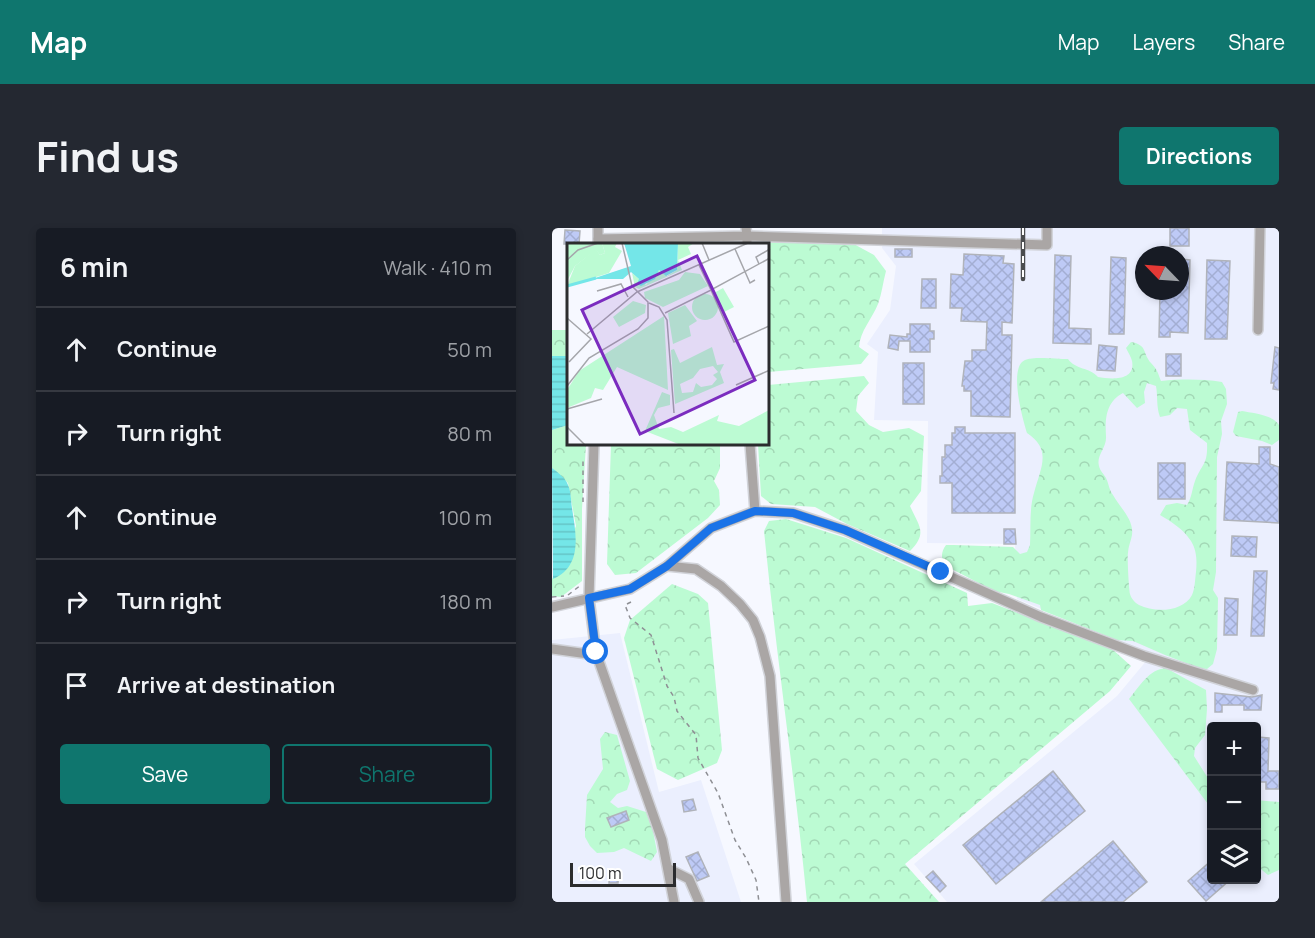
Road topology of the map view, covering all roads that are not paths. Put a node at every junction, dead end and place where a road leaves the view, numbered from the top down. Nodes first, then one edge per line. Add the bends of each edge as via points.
1 (598, 228) edge
2 (1047, 228) edge
3 (1260, 228) edge
4 (747, 236) edge
5 (598, 242) edge
6 (1258, 330) dead end
7 (594, 446) edge
8 (750, 446) edge
9 (755, 511) junction
10 (667, 566) junction
11 (589, 598) junction
12 (552, 607) edge
13 (552, 649) edge
14 (596, 652) junction
15 (1253, 690) dead end
16 (669, 869) junction
17 (674, 902) edge
18 (699, 902) edge
19 (786, 902) edge

1 - 5 street
2 - 4 street via 1047,245
3 - 6 street
4 - 5 street
7 - 11 street
8 - 9 street
9 - 10 street via 711,528
9 - 15 street via 793,513 845,530 1041,617 1144,656
10 - 11 street via 630,589
10 - 19 street via 696,569 721,586 753,620 760,637 770,675
11 - 12 street
11 - 14 street
13 - 14 street
14 - 16 street
16 - 17 street
16 - 18 street via 689,879

